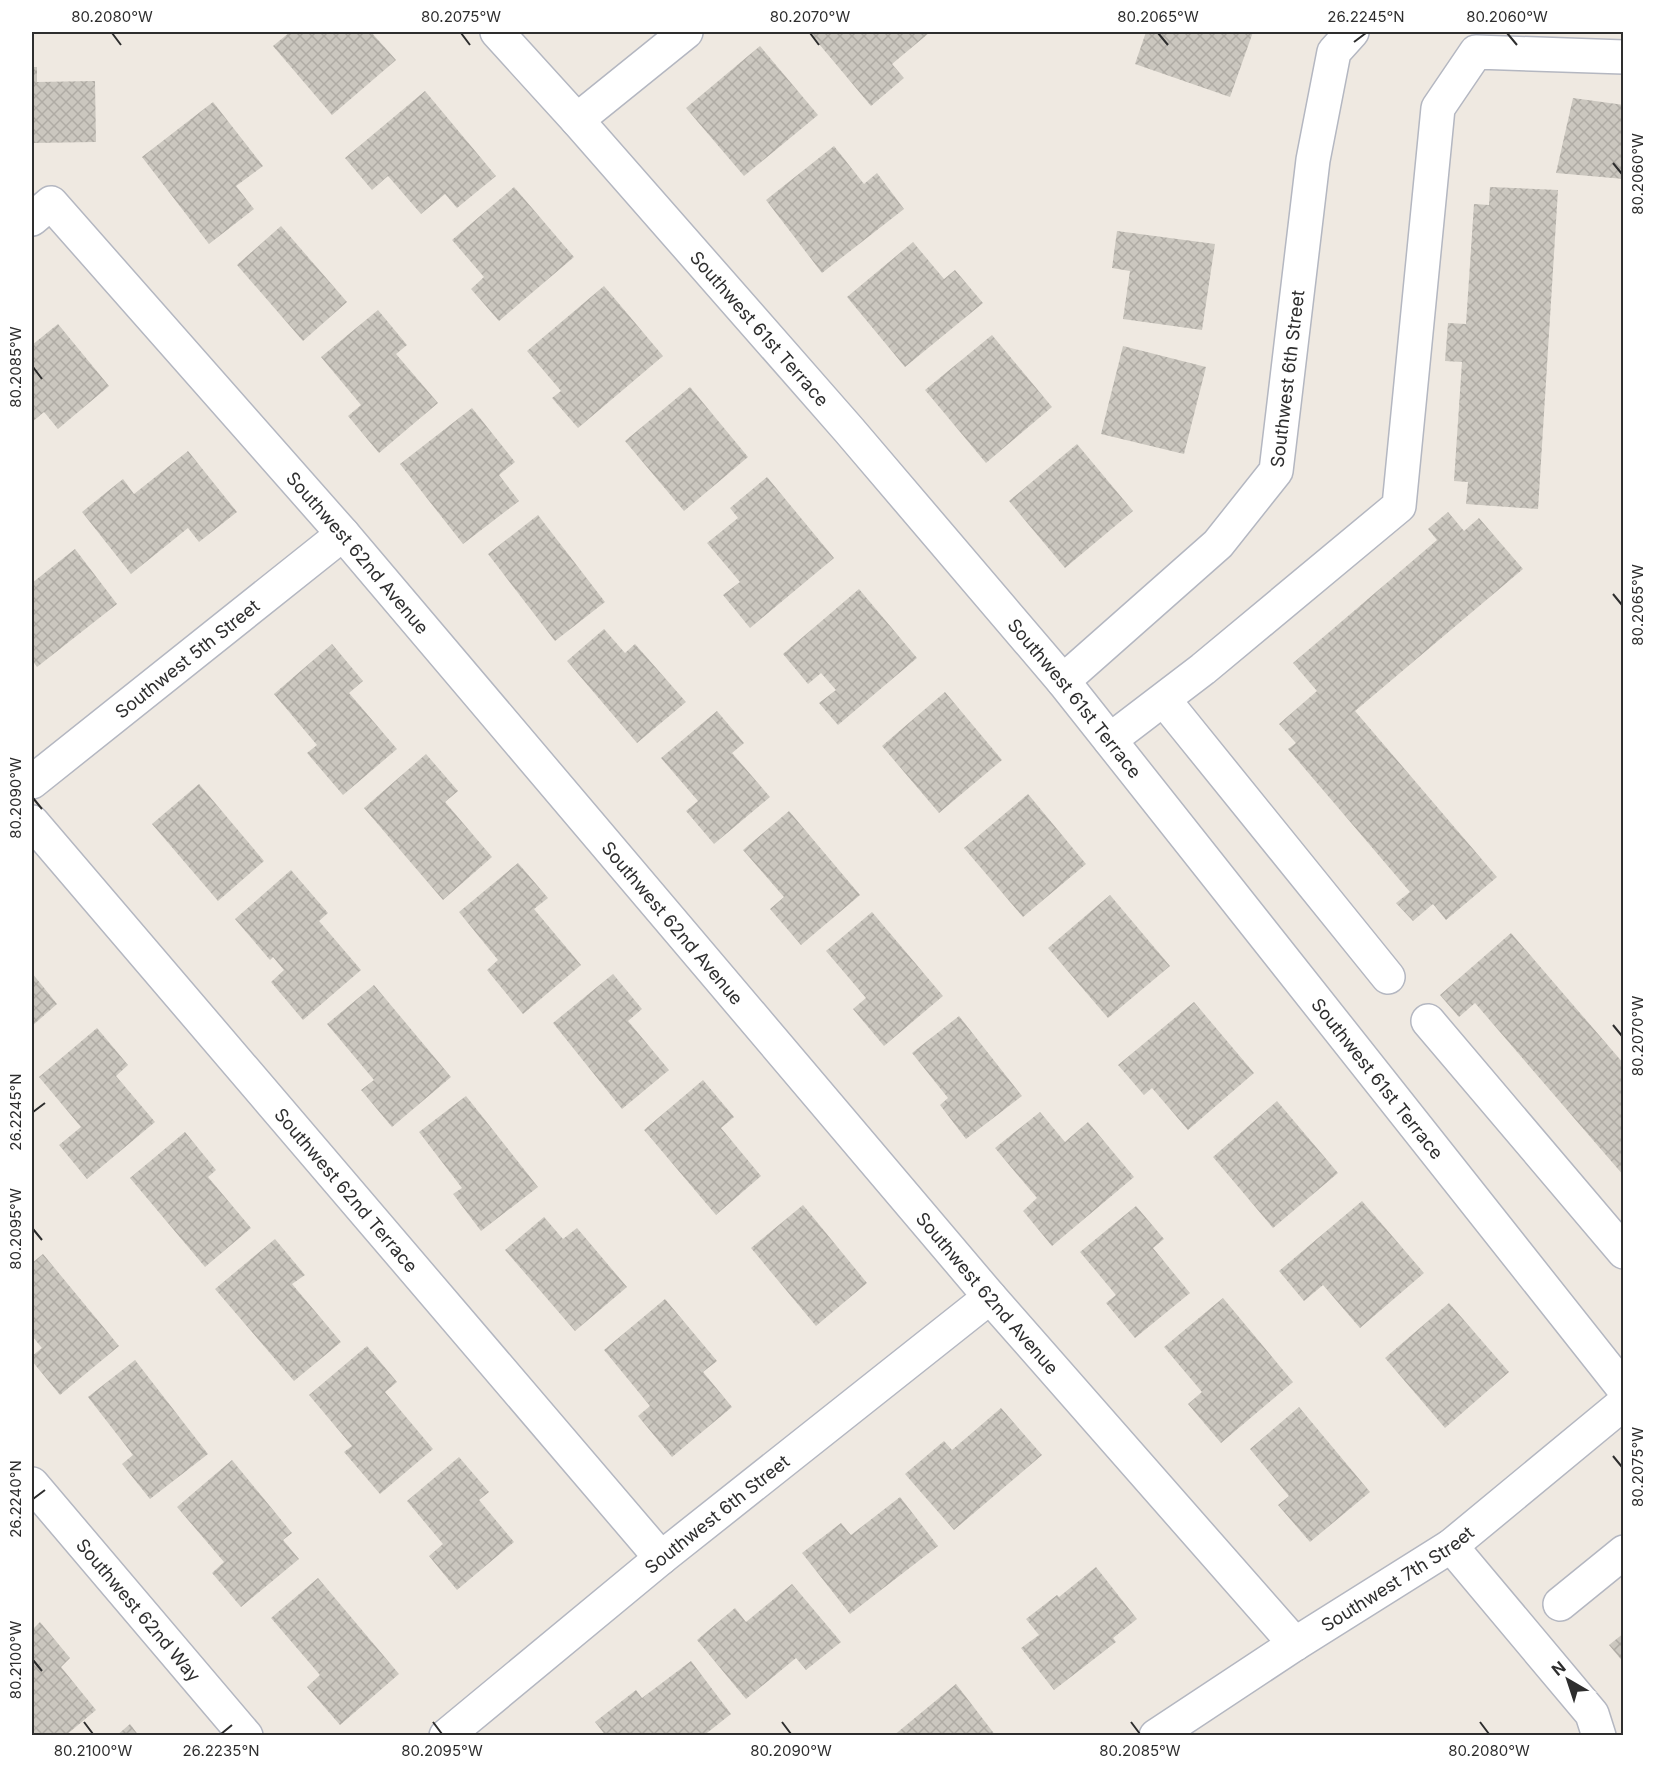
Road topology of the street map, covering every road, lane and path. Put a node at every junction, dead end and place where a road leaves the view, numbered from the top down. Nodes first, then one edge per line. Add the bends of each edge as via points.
1 (497, 32) edge
2 (686, 32) edge
3 (1352, 32) edge
4 (1623, 57) edge
5 (578, 120) junction
6 (41, 211) edge
7 (343, 534) junction
8 (1063, 681) junction
9 (1164, 700) junction
10 (1110, 740) junction
11 (32, 782) edge
12 (32, 822) edge
13 (1388, 977) dead end
14 (1428, 1021) dead end
15 (1623, 1252) edge
16 (990, 1297) junction
17 (1623, 1389) edge
18 (1623, 1403) edge
19 (32, 1484) edge
20 (1450, 1546) junction
21 (1623, 1552) edge
22 (661, 1558) junction
23 (1560, 1604) dead end
24 (1295, 1644) junction
25 (246, 1736) edge
26 (446, 1736) edge
27 (1156, 1736) edge
28 (1599, 1736) edge

1 - 5 street, Southwest 61st Terrace
2 - 5 street
3 - 8 street, Southwest 6th Street via 1334,52 1313,160 1276,471 1218,544
4 - 9 street via 1476,52 1438,108 1399,506
5 - 8 street, Southwest 61st Terrace
6 - 7 street, Southwest 62nd Avenue
7 - 11 street, Southwest 5th Street
7 - 16 street, Southwest 62nd Avenue
8 - 10 street, Southwest 61st Terrace
9 - 10 street
9 - 13 street
10 - 17 street, Southwest 61st Terrace
12 - 22 street, Southwest 62nd Terrace
14 - 15 street
16 - 22 street, Southwest 6th Street
16 - 24 street, Southwest 62nd Avenue
18 - 20 street, Southwest 7th Street
19 - 25 street, Southwest 62nd Way
20 - 24 street, Southwest 7th Street
20 - 28 street via 1592,1714
21 - 23 street
22 - 26 street, Southwest 6th Street
24 - 27 street, Southwest 7th Street

